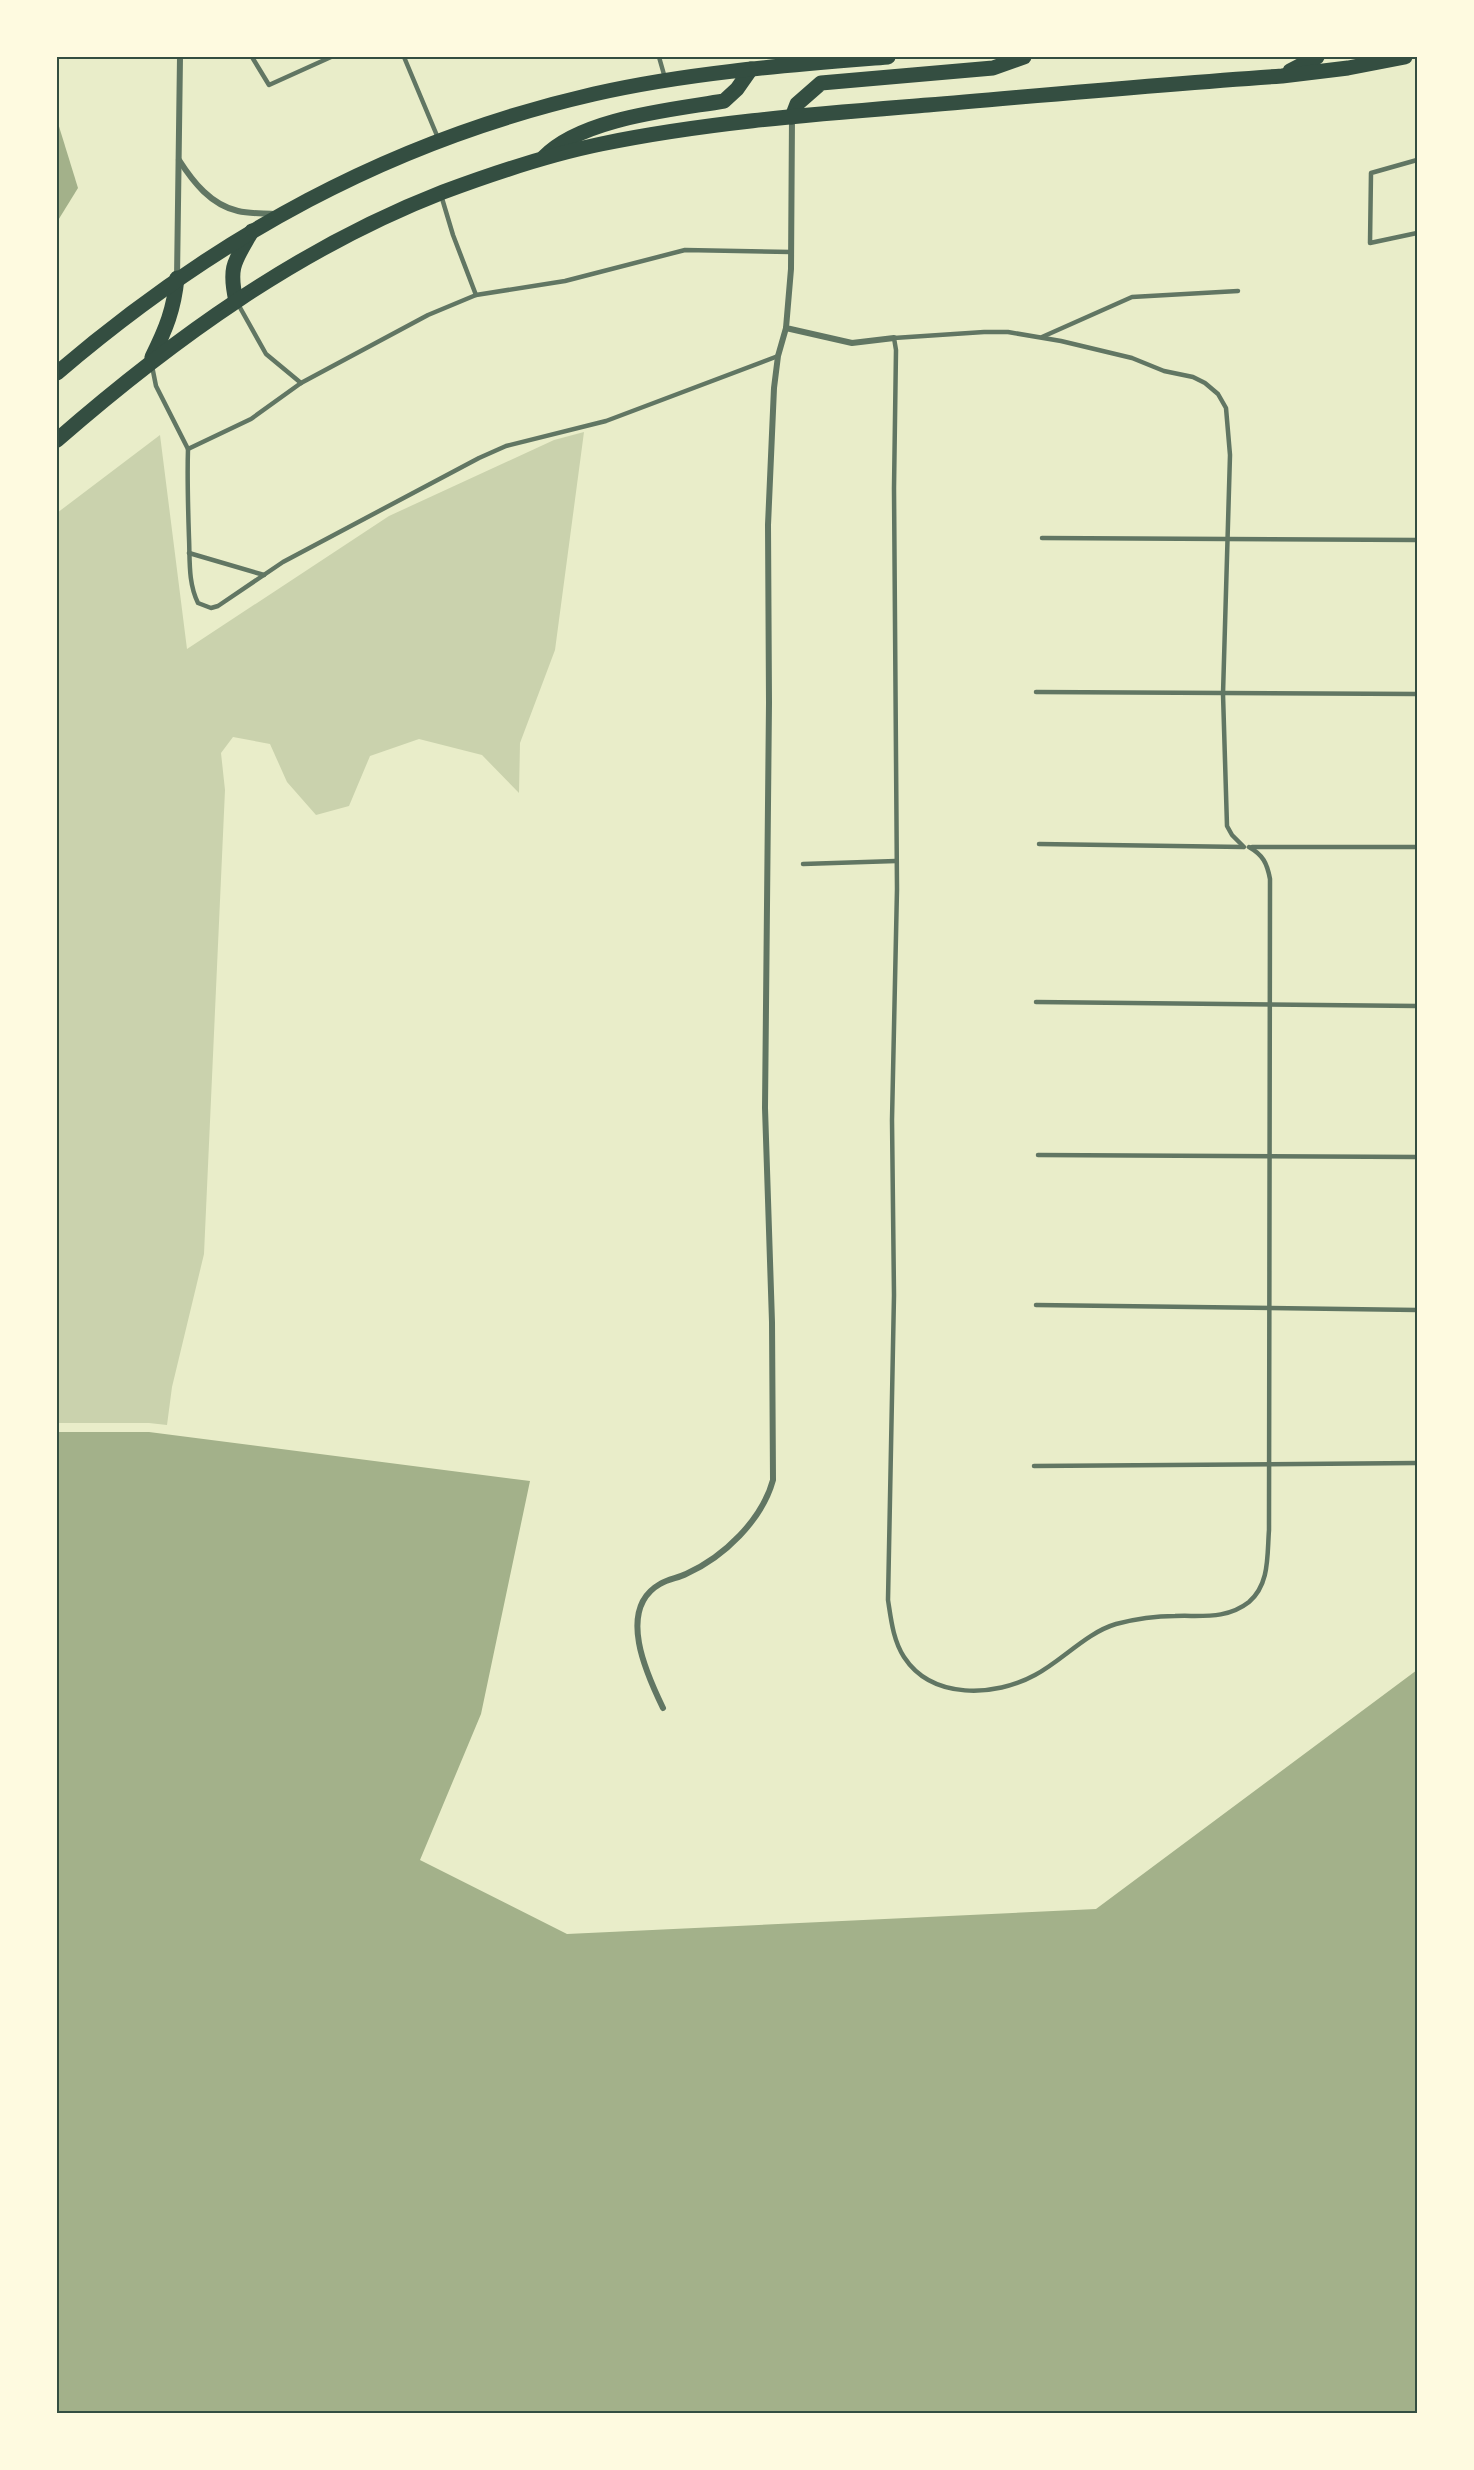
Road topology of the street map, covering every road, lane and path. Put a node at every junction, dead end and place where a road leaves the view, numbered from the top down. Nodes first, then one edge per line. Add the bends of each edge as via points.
1 (180, 57) edge
2 (252, 57) edge
3 (331, 57) edge
4 (404, 57) edge
5 (659, 57) edge
6 (888, 57) edge
7 (1024, 57) edge
8 (1317, 57) edge
9 (1405, 57) edge
10 (751, 63) edge
11 (1282, 76) junction
12 (666, 81) junction
13 (792, 117) junction
14 (439, 141) junction
15 (179, 160) junction
16 (1417, 160) edge
17 (539, 161) junction
18 (441, 193) junction
19 (279, 214) junction
20 (254, 228) junction
21 (1417, 233) edge
22 (791, 252) junction
23 (177, 278) junction
24 (1238, 291) dead end
25 (476, 295) junction
26 (236, 301) junction
27 (786, 328) junction
28 (894, 338) junction
29 (1041, 338) junction
30 (778, 356) junction
31 (151, 360) junction
32 (57, 373) edge
33 (301, 383) junction
34 (57, 440) edge
35 (188, 449) junction
36 (1042, 538) dead end
37 (1229, 540) junction
38 (1417, 540) edge
39 (189, 554) junction
40 (264, 575) junction
41 (1036, 692) dead end
42 (1223, 694) junction
43 (1417, 694) edge
44 (1039, 844) dead end
45 (1246, 847) junction
46 (1417, 847) edge
47 (896, 861) junction
48 (803, 864) dead end
49 (1036, 1002) dead end
50 (1270, 1004) junction
51 (1417, 1006) edge
52 (1038, 1155) dead end
53 (1269, 1156) junction
54 (1417, 1157) edge
55 (1036, 1305) dead end
56 (1269, 1307) junction
57 (1417, 1310) edge
58 (1268, 1463) junction
59 (1417, 1463) edge
60 (1034, 1466) dead end
61 (663, 1708) dead end

1 - 15 street
2 - 3 lane via 269,85
4 - 14 lane
5 - 12 lane
6 - 10 main road
7 - 13 main road via 993,68 821,83 797,104
8 - 11 main road
9 - 11 main road
10 - 12 main road
10 - 17 main road via 737,89 724,101 601,125 552,148
11 - 13 main road
12 - 14 main road via 525,111
13 - 17 main road via 692,128
13 - 22 street
14 - 19 main road via 378,165
15 - 19 street via 194,183 216,202 237,211
15 - 23 street
16 - 21 lane via 1371,173 1370,243
17 - 18 main road
18 - 25 lane
18 - 26 main road via 351,234
19 - 20 main road
20 - 23 main road
20 - 26 main road via 233,263 231,280
22 - 25 lane via 686,250 565,281
22 - 27 street
23 - 31 main road via 170,320
23 - 32 main road
24 - 29 lane via 1132,297
25 - 33 lane via 428,315
26 - 31 main road
26 - 33 lane via 266,354
27 - 28 street via 852,343
27 - 30 street
28 - 29 lane via 984,332
28 - 47 lane
29 - 37 lane via 1132,358 1193,377 1218,394 1230,428
30 - 40 lane via 606,421 506,446 337,532
30 - 61 street via 768,525 765,1096 773,1480 769,1496 748,1528 705,1564 660,1584 640,1606 640,1651 646,1675
31 - 34 main road
31 - 35 lane via 156,386
33 - 35 lane via 251,419
35 - 39 lane
36 - 37 lane
37 - 38 lane
37 - 42 lane
39 - 40 lane
39 - 40 lane via 193,594 198,603 211,608
41 - 42 lane
42 - 43 lane
42 - 45 lane via 1227,826
44 - 45 lane
45 - 46 lane
45 - 50 lane via 1260,853 1270,879
47 - 48 lane
47 - 58 lane via 888,1600 903,1656 915,1671 934,1682 972,1691 990,1690 1033,1676 1113,1625 1142,1618 1220,1615 1236,1610 1250,1601 1266,1576
49 - 50 lane
50 - 51 lane
50 - 53 lane
52 - 53 lane
53 - 54 lane
53 - 56 lane
55 - 56 lane
56 - 57 lane
56 - 58 lane
58 - 59 lane
58 - 60 lane

